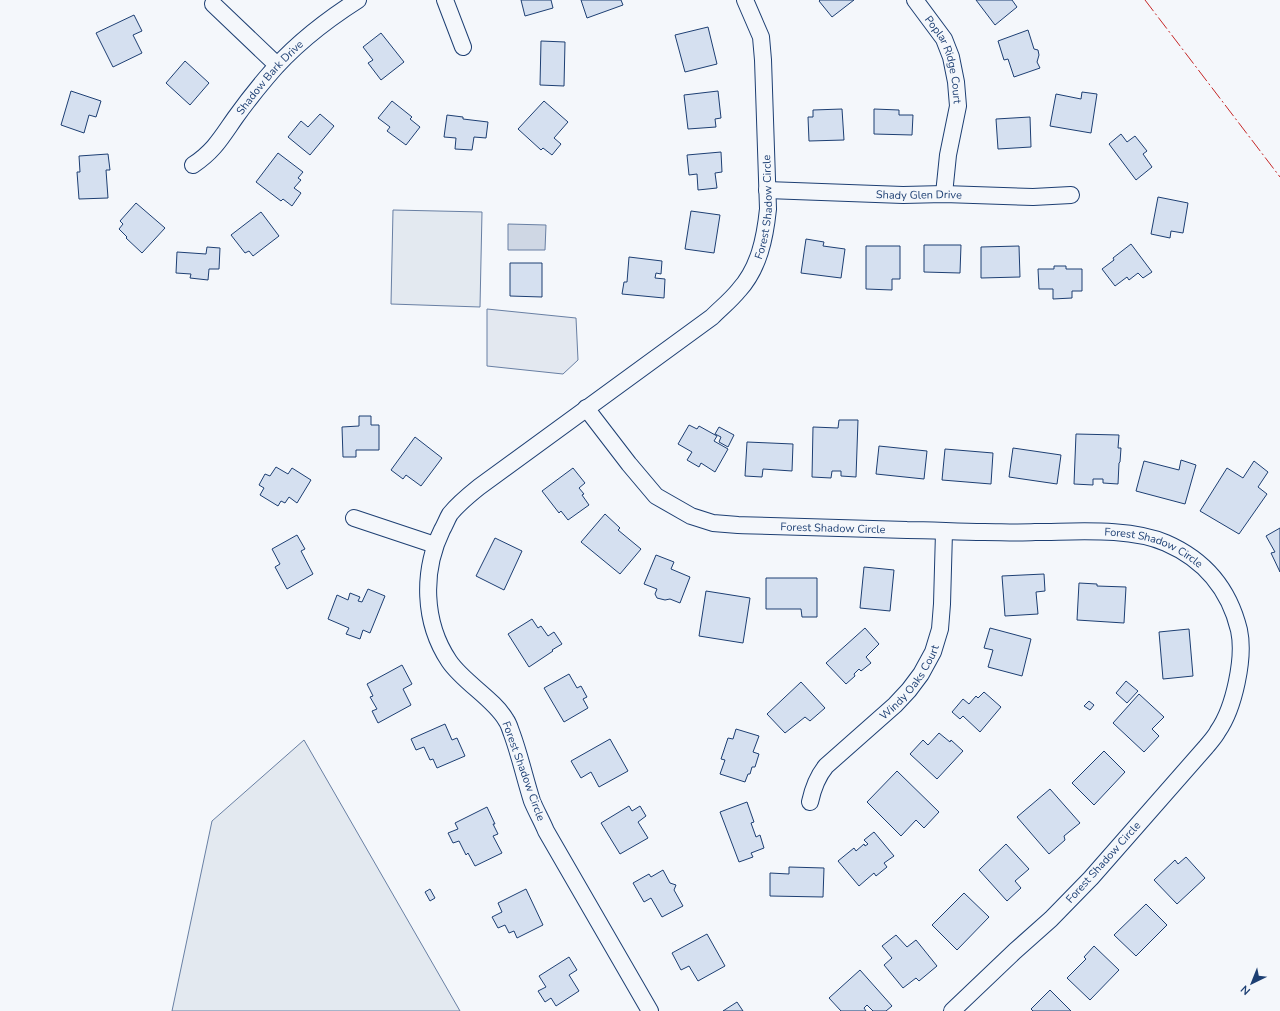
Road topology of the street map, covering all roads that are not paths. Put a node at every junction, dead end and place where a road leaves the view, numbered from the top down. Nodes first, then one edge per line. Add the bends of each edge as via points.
1 (358, 0) edge
2 (445, 0) edge
3 (745, 0) edge
4 (915, 0) edge
5 (213, 4) dead end
6 (463, 47) dead end
7 (277, 65) junction
8 (193, 165) dead end
9 (767, 190) junction
10 (944, 194) junction
11 (1071, 195) dead end
12 (586, 408) junction
13 (354, 518) dead end
14 (944, 532) junction
15 (435, 545) junction
16 (810, 802) dead end
17 (650, 1011) edge
18 (952, 1011) edge

1 - 7 street, Shadow Bark Drive via 326,22
2 - 6 street
3 - 9 street, Forest Shadow Circle via 761,37
4 - 10 street, Poplar Ridge Court via 944,39 956,82 958,106 948,155
5 - 7 street
7 - 8 street, Shadow Bark Drive via 213,149
9 - 10 street, Shady Glen Drive
9 - 12 street, Forest Shadow Circle via 768,209 760,252 751,274 740,290 712,316
10 - 11 street, Shady Glen Drive via 1033,197
12 - 14 street, Forest Shadow Circle via 656,496 691,516 713,523 738,525
12 - 15 street, Forest Shadow Circle via 462,502 450,515
13 - 15 street
14 - 16 street, Windy Oaks Court via 940,629 933,652 921,674 895,705 826,766 818,776
14 - 18 street, Forest Shadow Circle via 1087,531 1143,536 1165,543 1209,571 1222,588 1236,620 1241,640 1240,664 1234,692 1219,730 1206,747 1086,883
15 - 17 street, Forest Shadow Circle via 428,589 434,630 442,648 450,662 506,719 520,754 533,802 546,831

